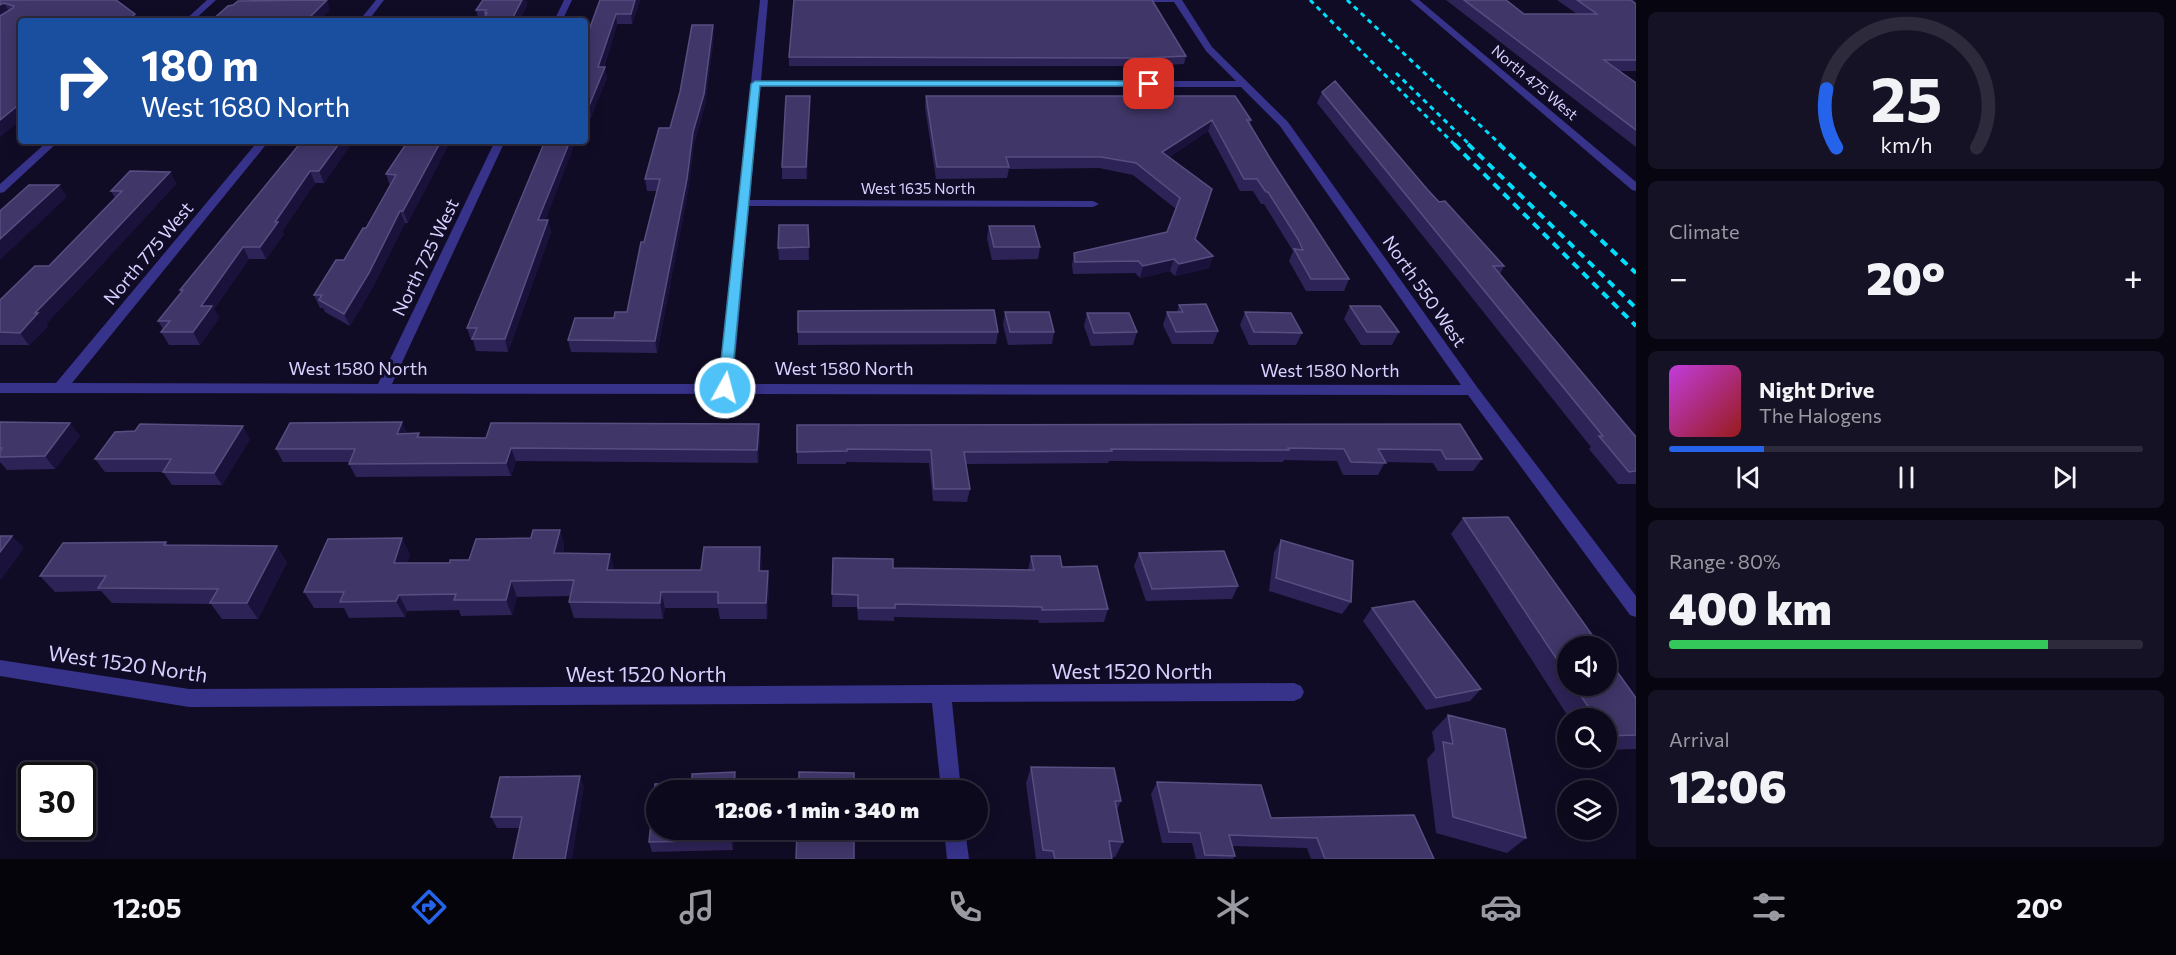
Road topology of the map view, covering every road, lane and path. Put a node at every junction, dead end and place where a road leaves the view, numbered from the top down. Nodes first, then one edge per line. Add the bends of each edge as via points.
1 (212, 0) edge
2 (380, 0) edge
3 (568, 0) edge
4 (764, 0) edge
5 (1127, 0) edge
6 (1178, 0) edge
7 (1414, 0) edge
8 (191, 18) edge
9 (365, 18) edge
10 (559, 18) edge
11 (755, 84) junction
12 (1242, 84) junction
13 (51, 144) edge
14 (262, 144) edge
15 (499, 144) edge
16 (1636, 188) edge
17 (0, 190) edge
18 (744, 203) junction
19 (1093, 204) dead end
20 (0, 388) edge
21 (60, 388) junction
22 (382, 388) junction
23 (725, 388) junction
24 (1472, 390) junction
25 (1636, 610) edge
26 (0, 668) edge
27 (1294, 692) dead end
28 (941, 694) junction
29 (950, 780) edge
30 (956, 840) edge
31 (958, 859) edge

1 - 8 street
2 - 9 street
3 - 10 street
4 - 11 street
5 - 6 street
6 - 12 street, North 550 West via 1209,48
7 - 16 street, North 475 West
11 - 12 street
11 - 18 street
12 - 24 street, North 550 West via 1284,123
13 - 17 street
14 - 21 street, North 775 West
15 - 22 street, North 725 West
18 - 19 street, West 1635 North
18 - 23 street
20 - 21 street, West 1580 North
21 - 22 street, West 1580 North
22 - 23 street, West 1580 North
23 - 24 street, West 1580 North
24 - 25 street, North 550 West
26 - 28 street, West 1520 North via 189,698
27 - 28 street, West 1520 North
28 - 29 street
30 - 31 street

